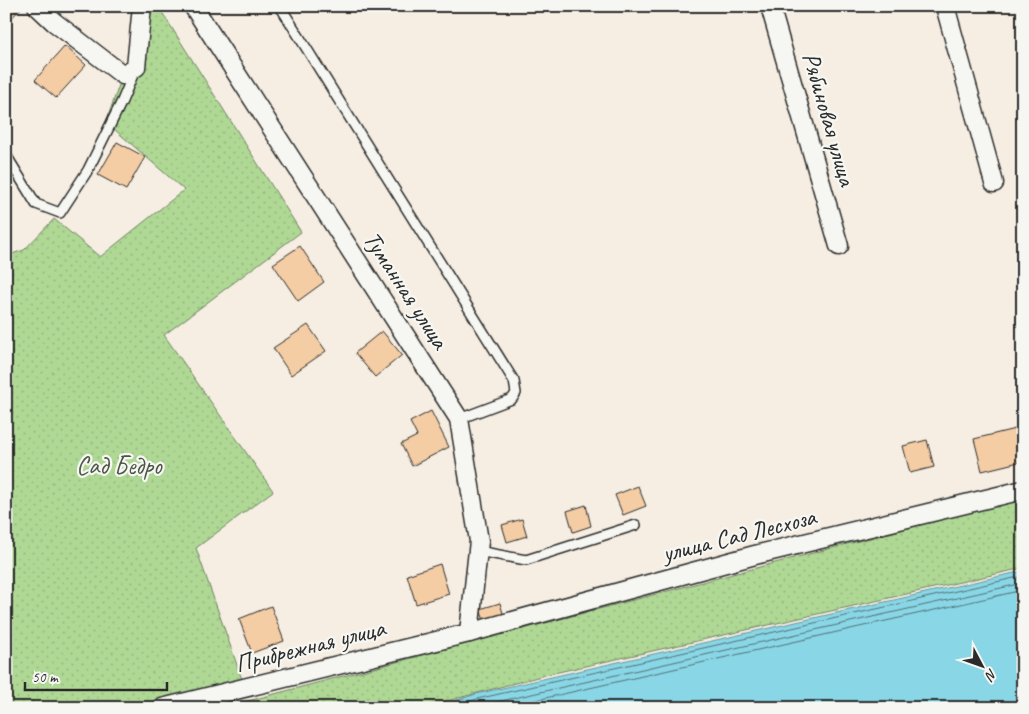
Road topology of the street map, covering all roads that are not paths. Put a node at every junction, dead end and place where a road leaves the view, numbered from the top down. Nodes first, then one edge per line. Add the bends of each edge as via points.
1 (37, 6) edge
2 (142, 6) edge
3 (193, 6) edge
4 (280, 6) edge
5 (770, 6) edge
6 (945, 6) edge
7 (136, 67) junction
8 (6, 154) edge
9 (994, 183) dead end
10 (839, 246) dead end
11 (459, 419) junction
12 (1023, 490) edge
13 (636, 525) dead end
14 (479, 545) junction
15 (469, 632) junction
16 (162, 708) edge

1 - 7 street via 123,75
2 - 7 street
3 - 11 street, Туманная улица
4 - 11 lane via 514,382 516,393 512,399
5 - 10 street, Рябиновая улица
6 - 9 street
7 - 8 lane via 88,170 60,213 36,204
11 - 14 street, Туманная улица
12 - 15 street, улица Сад Лесхоза via 755,555
13 - 14 lane via 526,560 483,552
14 - 15 street, Туманная улица
15 - 16 street, Прибрежная улица

